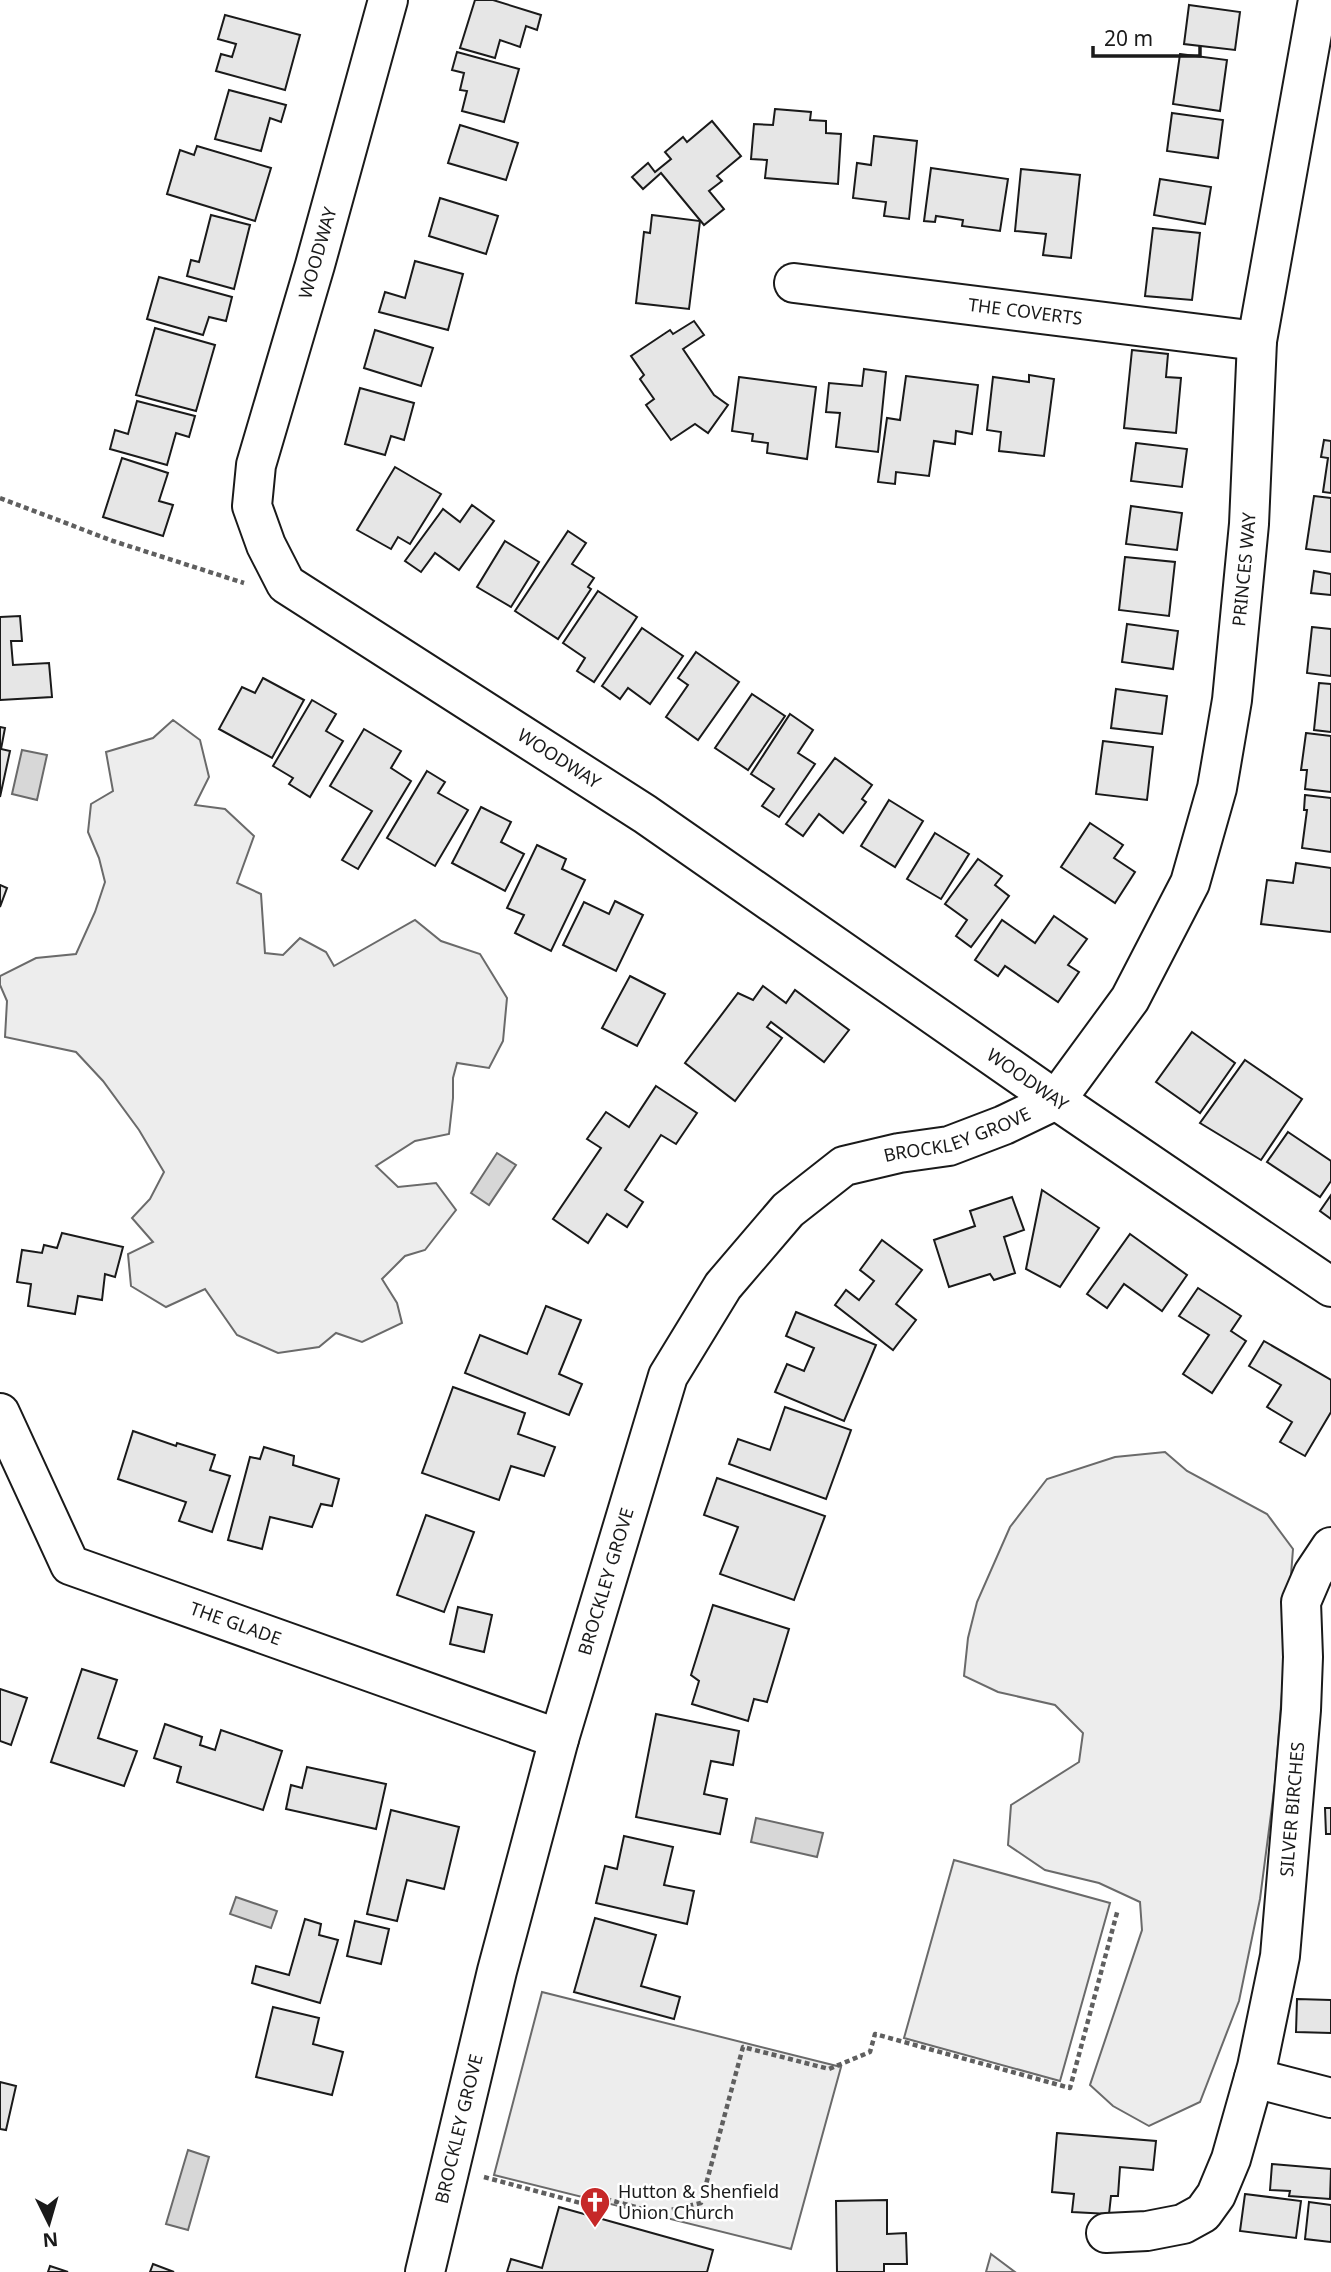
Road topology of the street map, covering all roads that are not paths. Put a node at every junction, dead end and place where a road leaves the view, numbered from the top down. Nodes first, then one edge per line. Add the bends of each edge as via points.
1 (388, 0) edge
2 (1318, 0) edge
3 (794, 283) dead end
4 (1257, 341) junction
5 (1056, 1100) junction
6 (1331, 1287) edge
7 (0, 1413) edge
8 (1331, 1547) edge
9 (559, 1739) junction
10 (1254, 2078) junction
11 (1331, 2098) edge
12 (1106, 2233) dead end
13 (425, 2272) edge

1 - 5 street, WOODWAY via 256,465 252,506 286,584 645,814
2 - 4 street, PRINCES WAY
3 - 4 street, THE COVERTS
4 - 5 street, PRINCES WAY via 1249,524 1232,700 1213,800 1191,883 1130,999
5 - 6 street, WOODWAY
5 - 9 street, BROCKLEY GROVE via 949,1146 844,1166 788,1210 723,1286 668,1376
7 - 9 street, THE GLADE via 70,1565
8 - 10 street, SILVER BIRCHES via 1301,1602 1301,1710 1280,1956
9 - 13 street, BROCKLEY GROVE via 497,1971
10 - 11 street
10 - 12 street, SILVER BIRCHES via 1231,2159 1203,2213 1183,2224

